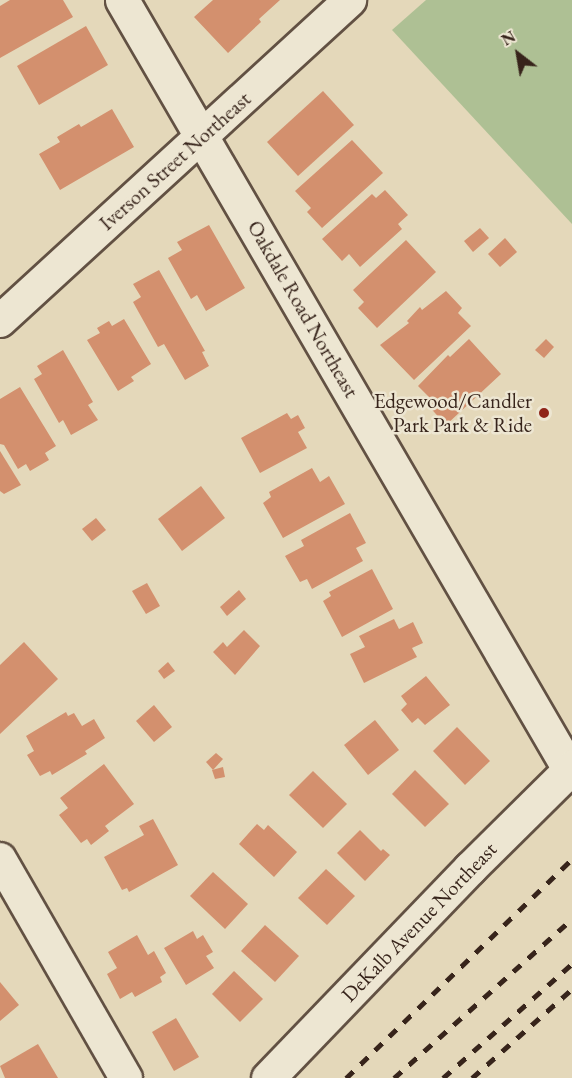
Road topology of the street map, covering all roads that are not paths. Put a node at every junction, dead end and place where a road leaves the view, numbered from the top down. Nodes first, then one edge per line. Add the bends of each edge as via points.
1 (122, 0) edge
2 (350, 0) edge
3 (203, 136) junction
4 (0, 321) edge
5 (571, 771) edge
6 (0, 859) edge
7 (126, 1078) edge
8 (268, 1078) edge

1 - 3 street, Oakdale Road Northeast
2 - 3 street, Iverson Street Northeast
3 - 4 street, Iverson Street Northeast
3 - 5 street, Oakdale Road Northeast
5 - 8 street, DeKalb Avenue Northeast via 470,868
6 - 7 street

